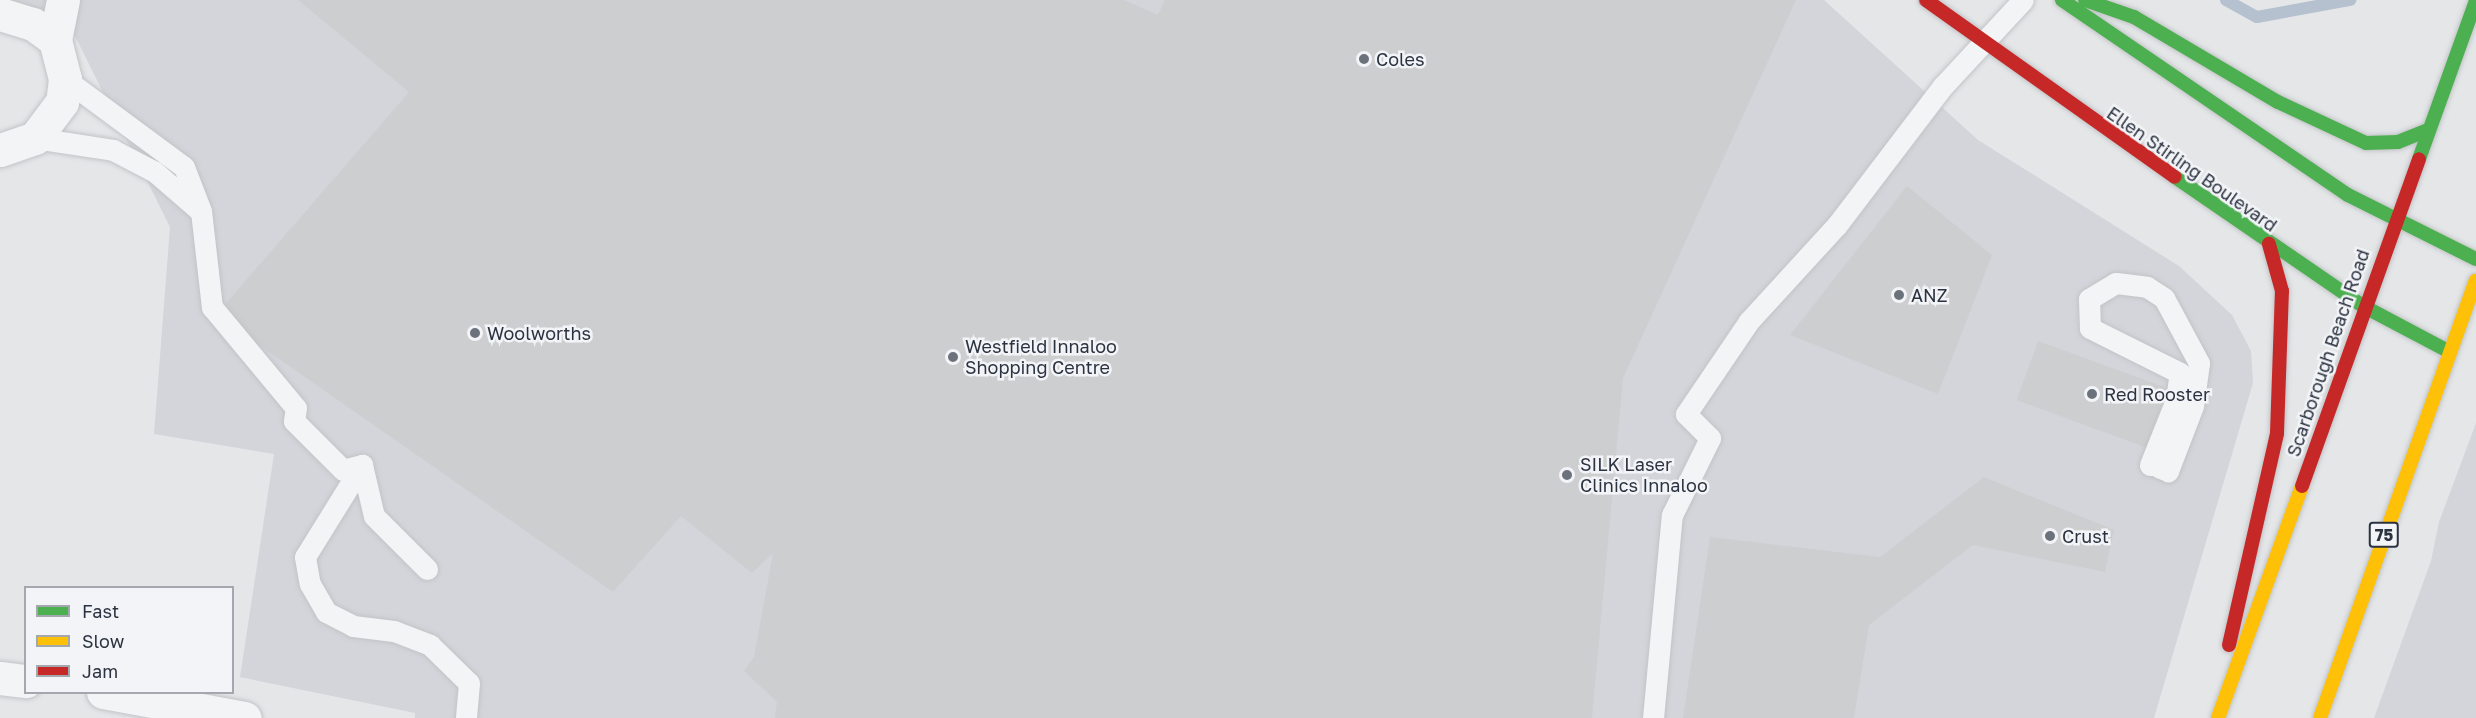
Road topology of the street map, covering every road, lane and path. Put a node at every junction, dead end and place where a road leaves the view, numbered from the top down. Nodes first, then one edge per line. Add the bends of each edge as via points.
1 (63, 0) edge
2 (1926, 0) edge
3 (2023, 0) edge
4 (2062, 0) edge
5 (2085, 0) edge
6 (2476, 1) edge
7 (0, 14) edge
8 (55, 40) junction
9 (1984, 46) junction
10 (65, 79) junction
11 (2427, 130) junction
12 (35, 138) junction
13 (0, 150) edge
14 (201, 211) junction
15 (2394, 218) junction
16 (2269, 244) junction
17 (2476, 259) edge
18 (2476, 281) edge
19 (2363, 306) junction
20 (2448, 351) junction
21 (362, 465) junction
22 (2155, 467) joint
23 (427, 569) dead end
24 (0, 678) edge
25 (24, 681) edge
26 (109, 694) edge
27 (2224, 700) junction
28 (245, 718) edge
29 (466, 718) edge
30 (1653, 718) edge
31 (2218, 718) edge
32 (2320, 718) edge

1 - 8 street
2 - 9 main road, Ellen Stirling Boulevard
3 - 9 lane
4 - 15 main road via 2349,195
5 - 11 main road via 2134,17 2278,102 2366,143 2398,142
6 - 11 main road, Scarborough Beach Road
7 - 8 street via 33,24
8 - 10 street
9 - 16 main road, Ellen Stirling Boulevard
9 - 30 lane via 1943,86 1837,225 1749,321 1736,348 1686,414 1710,438 1672,515
10 - 12 street via 62,102
10 - 14 lane via 178,161 191,180
11 - 15 main road, Scarborough Beach Road
12 - 13 street
12 - 14 lane via 113,150 154,172
14 - 21 lane via 212,307 296,408 294,421 344,470
15 - 17 main road
15 - 19 main road, Scarborough Beach Road
16 - 19 main road, Ellen Stirling Boulevard
16 - 27 main road via 2282,291 2277,433 2231,616
18 - 20 main road, 75
19 - 20 main road, Ellen Stirling Boulevard
19 - 27 main road, Scarborough Beach Road
20 - 32 main road, 75
21 - 23 lane via 374,516
21 - 29 lane via 305,557 309,584 326,612 353,626 394,631 430,645 469,683
22 - 22 lane via 2168,471 2193,406 2199,363 2164,298 2147,287 2116,283 2089,299 2090,328 2180,373 2176,400
24 - 25 street
26 - 28 street
27 - 31 main road, Scarborough Beach Road

